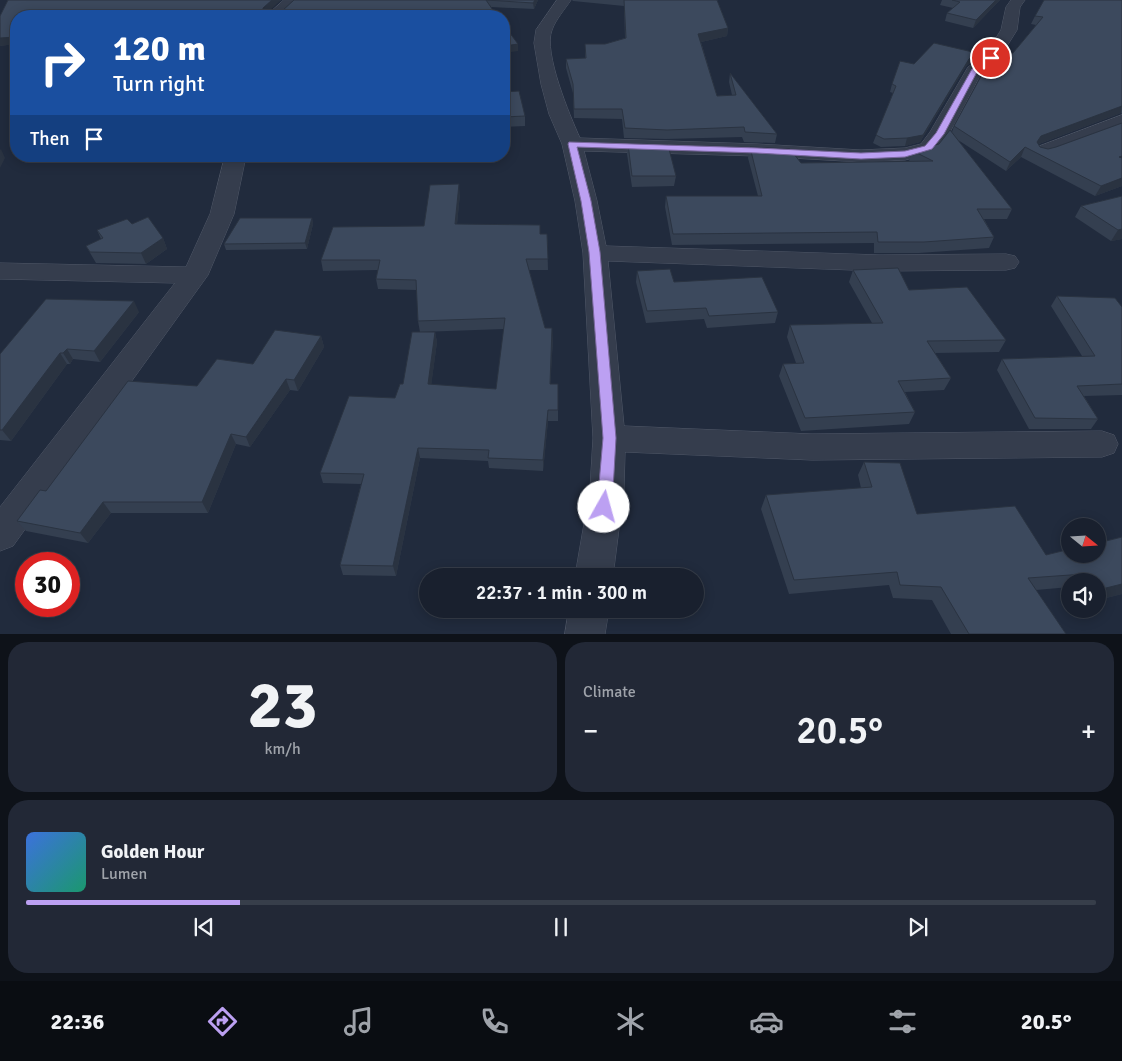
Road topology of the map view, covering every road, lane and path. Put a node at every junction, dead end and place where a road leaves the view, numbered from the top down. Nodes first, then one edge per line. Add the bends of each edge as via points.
1 (293, 0) edge
2 (564, 0) edge
3 (1018, 0) edge
4 (280, 10) edge
5 (1122, 121) edge
6 (572, 144) junction
7 (1044, 151) edge
8 (235, 162) edge
9 (595, 252) junction
10 (1006, 262) dead end
11 (0, 271) edge
12 (194, 276) junction
13 (609, 438) junction
14 (1102, 444) dead end
15 (0, 535) edge
16 (595, 568) edge
17 (588, 618) edge
18 (585, 634) edge

1 - 4 street
2 - 6 street via 544,30 542,43 550,84
3 - 6 street via 1013,7 1009,30 991,58 974,71 928,148 905,154 861,156
5 - 7 street
6 - 9 street
8 - 12 street via 222,214
9 - 10 street via 880,263
9 - 13 street
11 - 12 street
12 - 15 street
13 - 14 street via 812,447
13 - 16 street via 607,489
17 - 18 street

